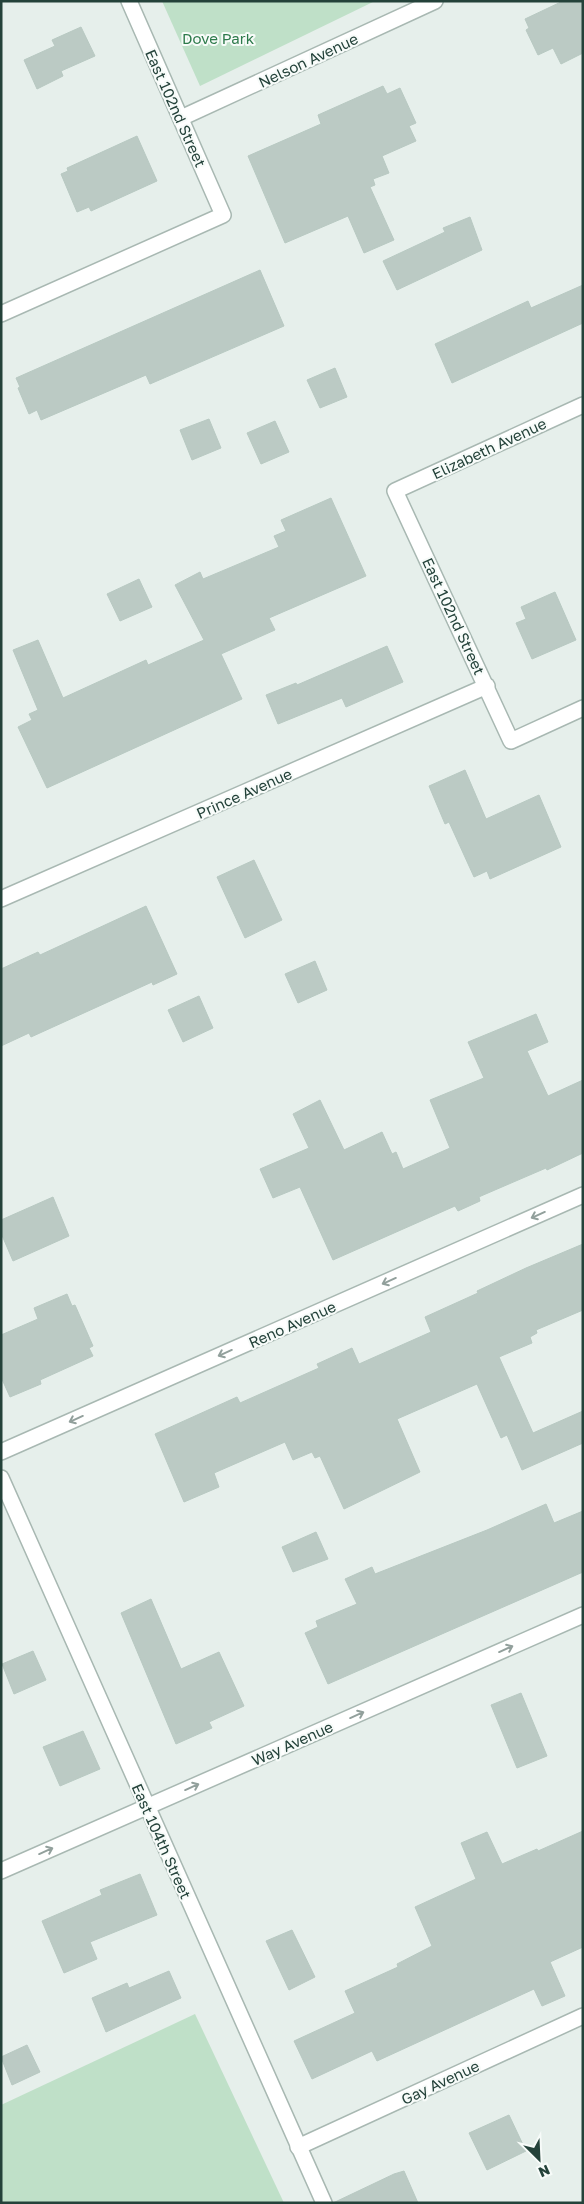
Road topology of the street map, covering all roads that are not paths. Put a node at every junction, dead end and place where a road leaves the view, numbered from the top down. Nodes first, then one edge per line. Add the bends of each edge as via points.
1 (129, 1) edge
2 (435, 1) edge
3 (181, 118) junction
4 (1, 314) edge
5 (583, 405) edge
6 (395, 491) joint
7 (486, 686) junction
8 (583, 708) edge
9 (1, 899) edge
10 (583, 1195) edge
11 (1, 1452) edge
12 (1, 1478) edge
13 (583, 1616) edge
14 (148, 1807) junction
15 (1, 1871) edge
16 (583, 2016) edge
17 (298, 2147) junction
18 (324, 2203) edge

1 - 3 street, East 102nd Street
2 - 3 street, Nelson Avenue
3 - 4 street, East 102nd Street via 223,215
5 - 6 street, Elizabeth Avenue
6 - 7 street, East 102nd Street
7 - 8 street, East 102nd Street via 511,741
7 - 9 street, Prince Avenue
10 -> 11 street, Reno Avenue
12 - 14 street, East 104th Street
14 -> 13 street, Way Avenue
15 -> 14 street, Way Avenue
14 - 17 street, East 104th Street
16 - 17 street, Gay Avenue
17 - 18 street, East 104th Street

